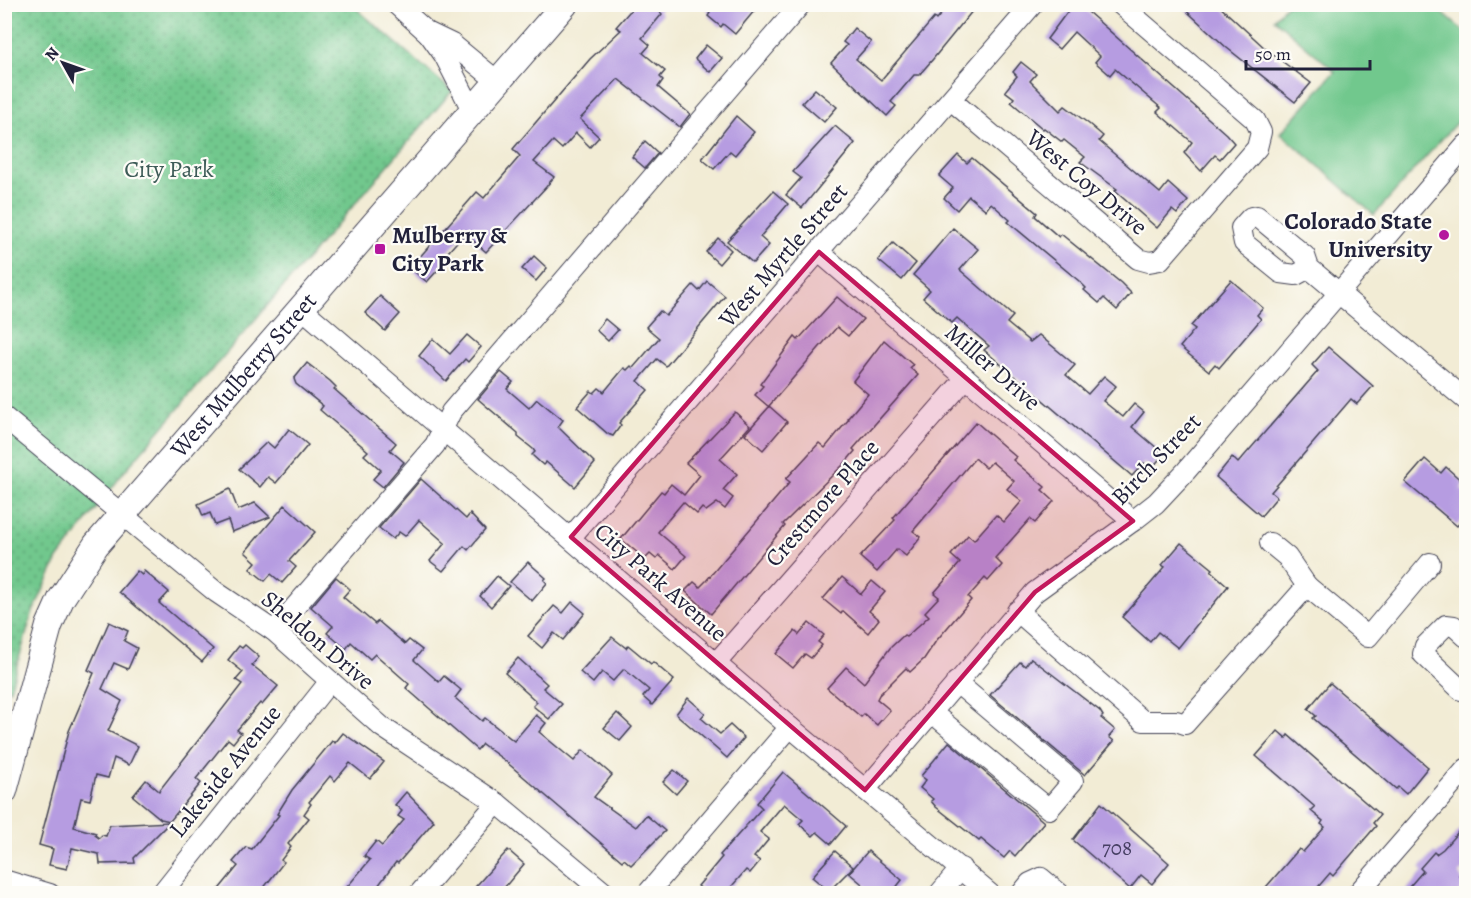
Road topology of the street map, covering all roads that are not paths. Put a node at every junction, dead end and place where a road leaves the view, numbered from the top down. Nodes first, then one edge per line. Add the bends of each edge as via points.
1 (396, 4) edge
2 (565, 4) edge
3 (801, 4) edge
4 (1033, 4) edge
5 (1120, 4) edge
6 (427, 32) junction
7 (497, 81) junction
8 (951, 100) junction
9 (472, 110) junction
10 (1467, 145) edge
11 (819, 252) junction
12 (1309, 267) dead end
13 (1338, 292) junction
14 (300, 307) junction
15 (966, 378) junction
16 (1467, 400) edge
17 (4, 417) edge
18 (442, 428) junction
19 (122, 513) junction
20 (1133, 521) junction
21 (571, 537) junction
22 (1270, 543) dead end
23 (1430, 563) dead end
24 (1307, 586) junction
25 (1017, 611) junction
26 (274, 631) junction
27 (1467, 637) edge
28 (716, 663) junction
29 (330, 681) junction
30 (957, 682) junction
31 (1467, 691) edge
32 (931, 712) junction
33 (790, 727) junction
34 (1467, 769) edge
35 (865, 790) junction
36 (4, 791) edge
37 (497, 803) junction
38 (961, 868) junction
39 (4, 880) edge
40 (50, 894) edge
41 (161, 894) edge
42 (419, 894) edge
43 (606, 894) edge
44 (647, 894) edge
45 (939, 894) edge
46 (990, 894) edge
47 (1020, 894) edge
48 (1060, 894) edge
49 (1357, 894) edge

1 - 6 street
2 - 7 main road, West Mulberry Street
3 - 18 street via 451,412
4 - 8 street, West Myrtle Street
5 - 8 street, West Coy Drive via 1259,126 1261,138 1257,148 1165,256 1155,262 1143,261
6 - 7 street via 452,44
6 - 9 street via 444,55
7 - 9 main road, West Mulberry Street
8 - 11 street, West Myrtle Street
9 - 14 main road, West Mulberry Street
10 - 13 street, Birch Street
11 - 15 street, Miller Drive
11 - 21 street, West Myrtle Street
12 - 13 street
13 - 16 street
13 - 20 street, Birch Street via 1186,471
14 - 18 street, City Park Avenue
14 - 19 main road, West Mulberry Street
15 - 20 street, Miller Drive
15 - 28 street, Crestmore Place
17 - 19 street, Sheldon Drive
18 - 21 street, City Park Avenue
18 - 26 street via 435,445
19 - 26 street, Sheldon Drive via 216,592
19 - 36 main road, West Mulberry Street via 76,573 57,608
20 - 25 street, Birch Street via 1035,592
21 - 28 street, City Park Avenue
22 - 24 street via 1287,557
23 - 24 street via 1368,637
24 - 25 street via 1185,724 1143,721
25 - 30 street, Birch Street
26 - 29 street, Sheldon Drive
27 - 31 street via 1454,626 1446,625 1425,646 1423,654 1461,690
28 - 33 street, City Park Avenue
29 - 37 street, Sheldon Drive via 382,727
29 - 41 street, Lakeside Avenue
30 - 32 street, Birch Street
30 - 32 street via 1073,781 1049,808
32 - 35 street, Birch Street
33 - 35 street, City Park Avenue
33 - 44 street
34 - 49 street
35 - 38 street, City Park Avenue
37 - 42 street
37 - 43 street, Sheldon Drive
38 - 45 street
38 - 46 street, City Park Avenue
39 - 40 street
47 - 48 street via 1041,878

